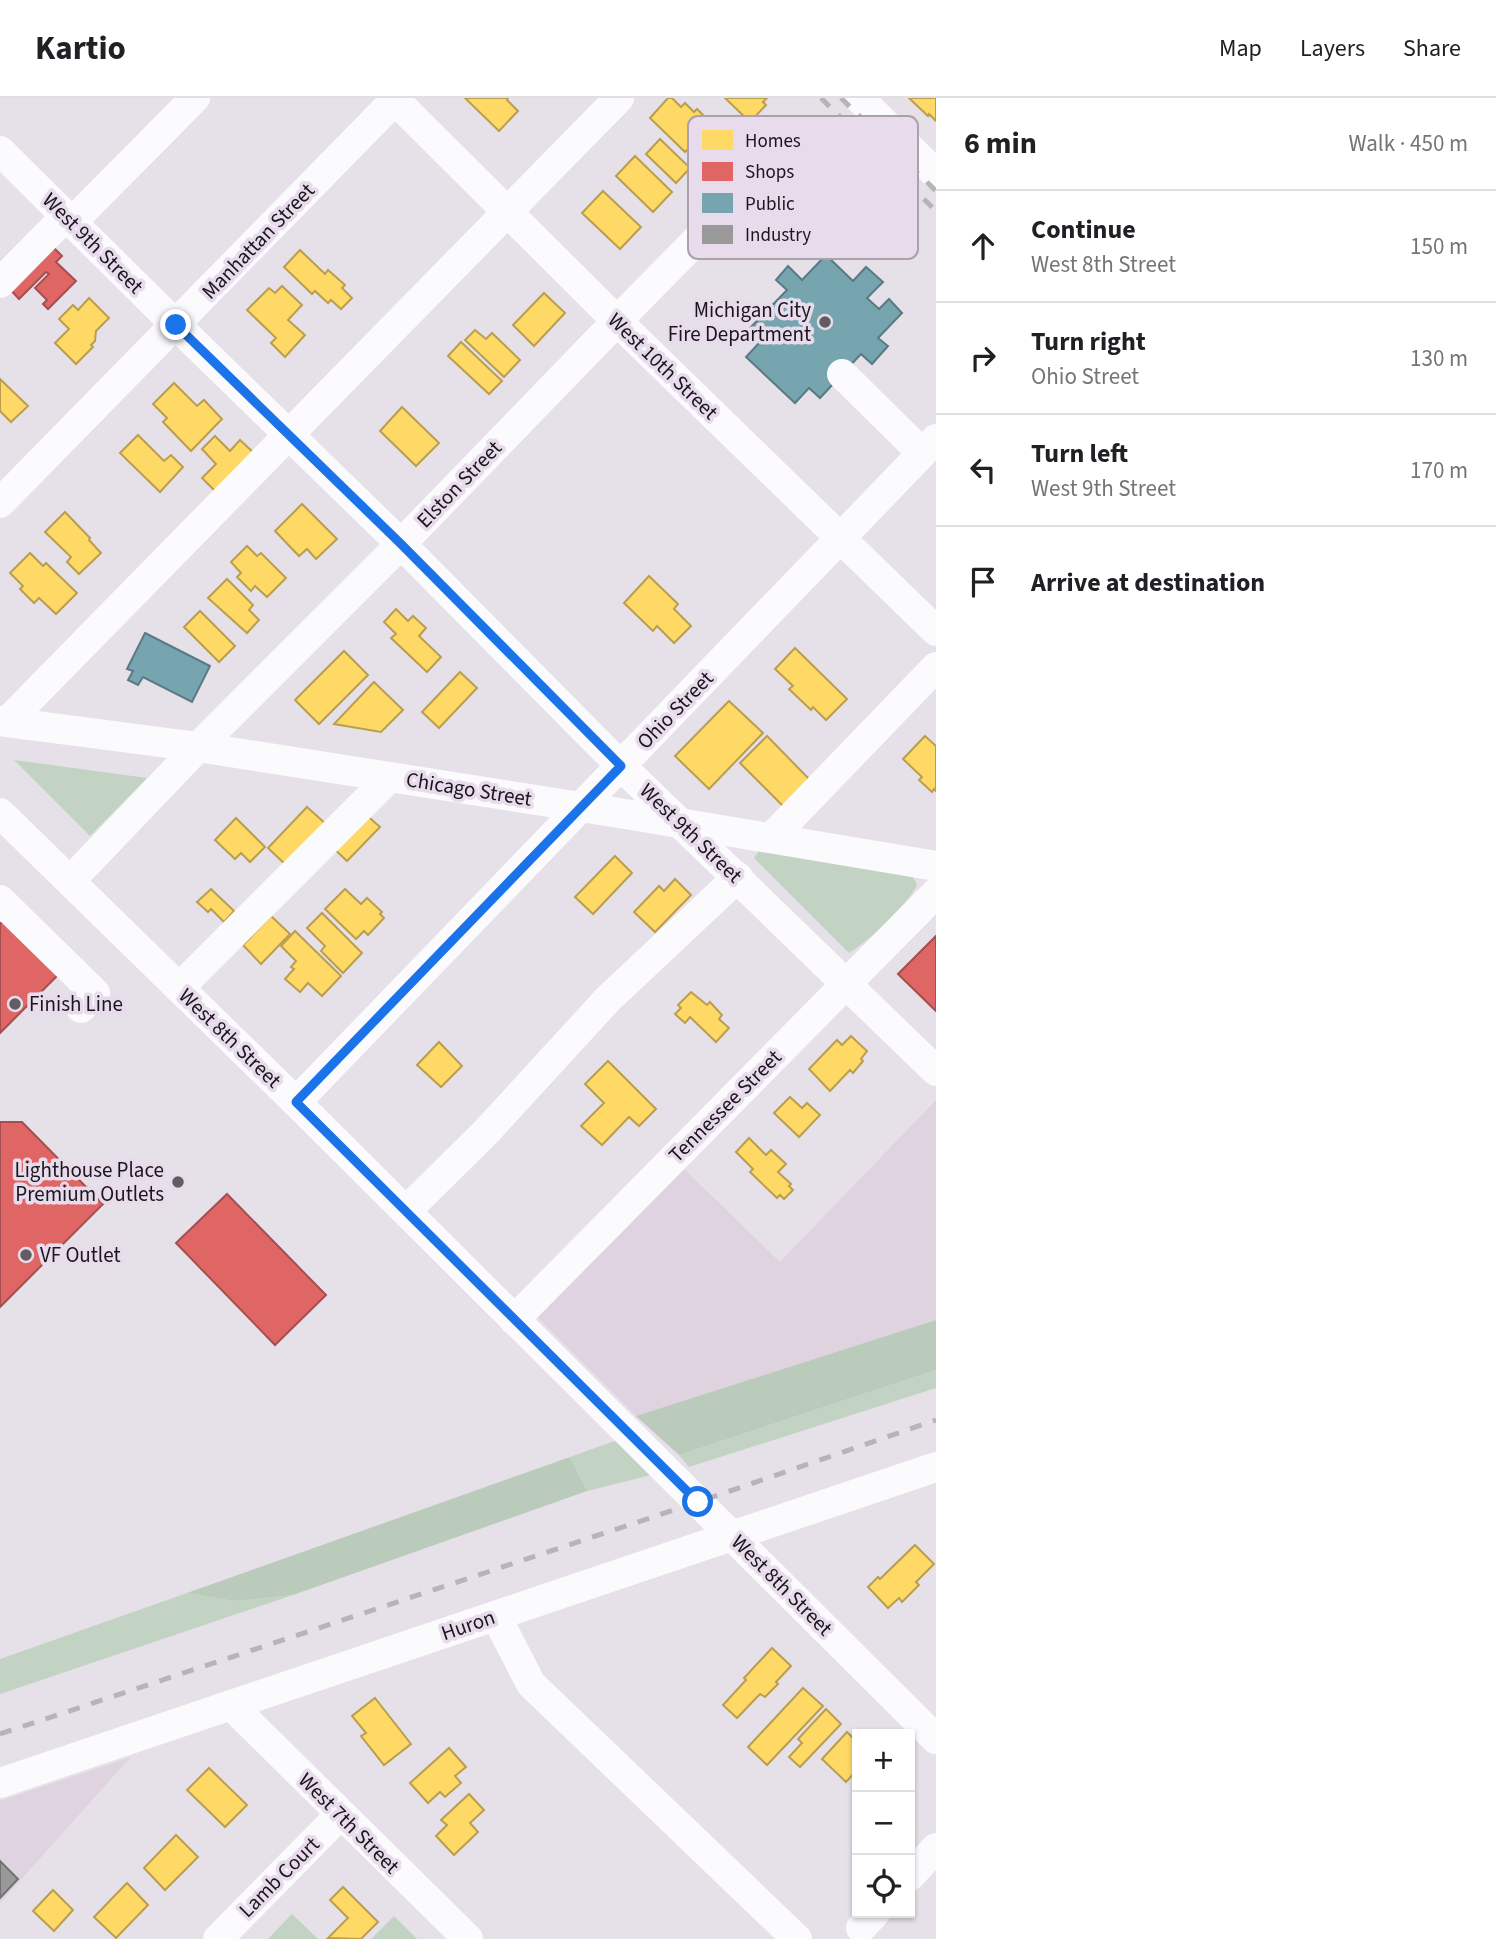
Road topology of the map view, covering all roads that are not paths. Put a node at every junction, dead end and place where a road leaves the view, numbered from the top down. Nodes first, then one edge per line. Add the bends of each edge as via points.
1 (195, 98) edge
2 (619, 98) edge
3 (859, 98) edge
4 (395, 99) edge
5 (877, 116) edge
6 (0, 151) edge
7 (918, 156) edge
8 (936, 174) edge
9 (507, 212) junction
10 (69, 219) junction
11 (688, 249) edge
12 (0, 283) edge
13 (617, 321) junction
14 (176, 325) junction
15 (842, 374) dead end
16 (289, 435) junction
17 (929, 446) edge
18 (0, 503) edge
19 (840, 537) junction
20 (401, 544) junction
21 (936, 631) edge
22 (936, 667) edge
23 (3, 722) edge
24 (198, 747) junction
25 (621, 766) junction
26 (390, 777) junction
27 (582, 807) junction
28 (0, 813) edge
29 (683, 824) junction
30 (771, 838) junction
31 (936, 866) edge
32 (738, 877) junction
33 (69, 881) junction
34 (936, 892) edge
35 (0, 900) edge
36 (846, 982) junction
37 (179, 988) junction
38 (81, 1008) dead end
39 (936, 1071) edge
40 (296, 1102) junction
41 (406, 1212) junction
42 (514, 1320) junction
43 (936, 1467) edge
44 (733, 1536) junction
45 (496, 1616) junction
46 (231, 1705) junction
47 (936, 1739) edge
48 (0, 1783) edge
49 (340, 1815) junction
50 (936, 1848) edge
51 (915, 1871) edge
52 (218, 1939) edge
53 (468, 1939) edge
54 (797, 1939) edge

1 - 10 street
2 - 9 street
3 - 5 street
4 - 9 street, West 10th Street
4 - 14 street, Manhattan Street
6 - 10 street, West 9th Street
7 - 8 street
9 - 13 street, West 10th Street
9 - 16 street
10 - 12 street
10 - 14 street, West 9th Street
11 - 13 street, Elston Street
13 - 19 street, West 10th Street
13 - 20 street, Elston Street
14 - 16 street, West 9th Street
14 - 18 street, Manhattan Street
15 - 17 street
16 - 20 street, West 9th Street
16 - 23 street
17 - 19 street, Ohio Street
19 - 21 street, West 10th Street
19 - 25 street, Ohio Street
20 - 24 street, Elston Street
20 - 25 street, West 9th Street
22 - 30 street
23 - 24 street, Chicago Street
24 - 26 street, Chicago Street
24 - 33 street, Elston Street
25 - 27 street, Ohio Street
25 - 29 street, West 9th Street
26 - 27 street, Chicago Street
26 - 37 street
27 - 29 street, Chicago Street
27 - 40 street, Ohio Street
28 - 33 street, West 8th Street
29 - 30 street, Chicago Street
29 - 32 street, West 9th Street
30 - 31 street, Chicago Street
32 - 36 street, West 9th Street
32 - 41 street via 608,999
33 - 37 street, West 8th Street
34 - 36 street, Tennessee Street
35 - 38 street via 95,993
36 - 39 street, West 9th Street
36 - 42 street, Tennessee Street
37 - 40 street, West 8th Street
40 - 41 street, West 8th Street
41 - 42 street, West 8th Street
42 - 44 street, West 8th Street
43 - 44 street, Huron
44 - 45 street, Huron
44 - 47 street, West 8th Street
45 - 46 street, Huron
45 - 54 street via 531,1684
46 - 48 street, Huron
46 - 49 street, West 7th Street
49 - 52 street, Lamb Court
49 - 53 street, West 7th Street
50 - 51 street

